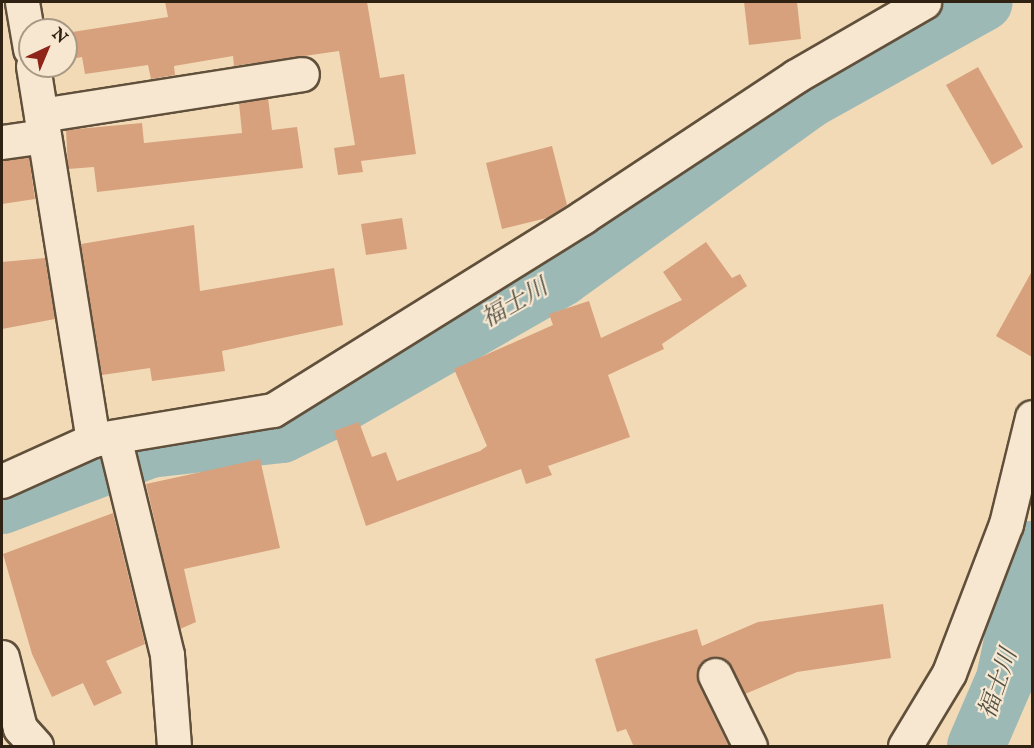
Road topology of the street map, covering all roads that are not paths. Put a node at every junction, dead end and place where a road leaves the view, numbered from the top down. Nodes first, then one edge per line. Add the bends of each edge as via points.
1 (22, 2) edge
2 (924, 2) edge
3 (25, 18) edge
4 (302, 74) dead end
5 (35, 78) edge
6 (42, 125) junction
7 (2, 142) edge
8 (1032, 417) edge
9 (104, 439) junction
10 (2, 481) edge
11 (2, 657) edge
12 (715, 675) dead end
13 (36, 747) edge
14 (174, 747) edge
15 (750, 747) edge
16 (905, 747) edge

1 - 3 street
2 - 9 street via 796,76 583,218 273,410
4 - 6 street
5 - 6 street
6 - 7 street
6 - 9 street
8 - 16 street via 1006,524 949,673
9 - 10 street
9 - 14 street via 126,477 167,655
11 - 13 street via 20,728
12 - 15 street

